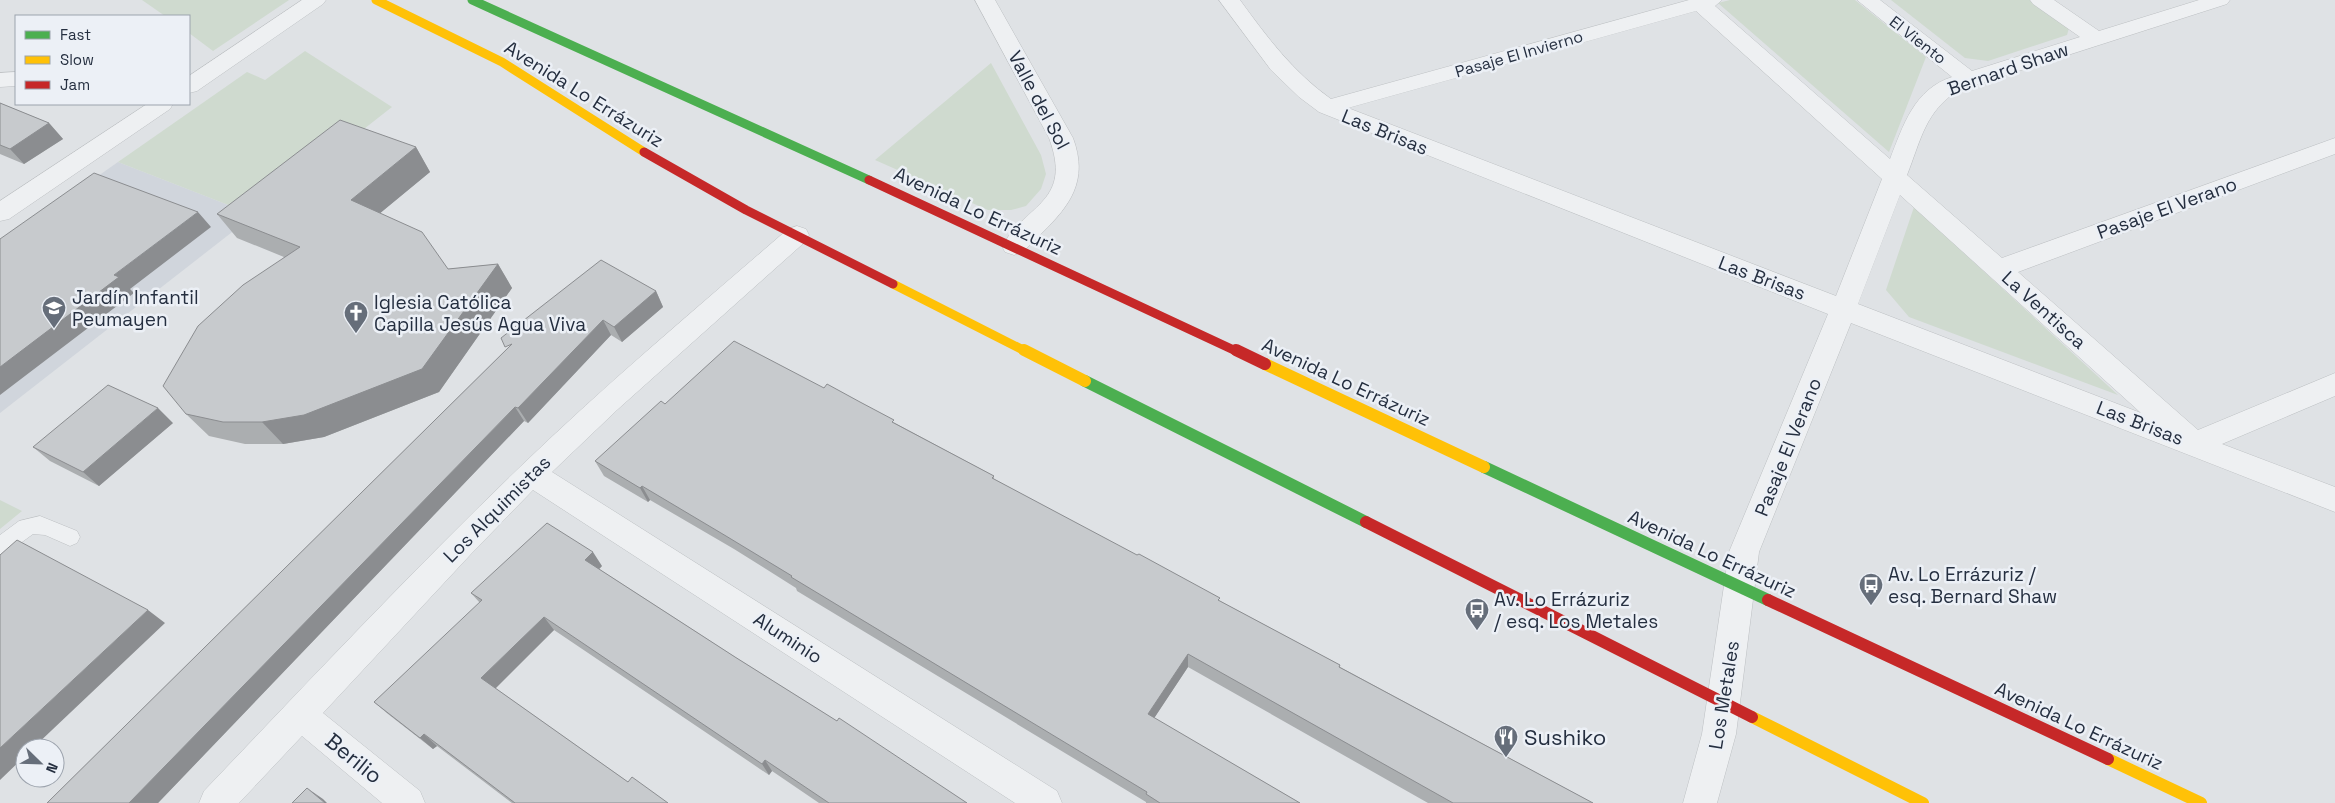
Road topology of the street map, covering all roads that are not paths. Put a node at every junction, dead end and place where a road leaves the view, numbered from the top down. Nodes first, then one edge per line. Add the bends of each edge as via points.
1 (316, 0) edge
2 (376, 0) edge
3 (472, 0) edge
4 (985, 0) edge
5 (1229, 0) edge
6 (1867, 0) edge
7 (2040, 0) edge
8 (2220, 0) edge
9 (1706, 2) edge
10 (2096, 39) junction
11 (0, 80) edge
12 (15, 80) edge
13 (1969, 80) junction
14 (190, 85) edge
15 (150, 105) edge
16 (1327, 107) junction
17 (2335, 146) edge
18 (1895, 176) junction
19 (0, 213) edge
20 (798, 236) junction
21 (1014, 246) junction
22 (1999, 269) junction
23 (1843, 310) junction
24 (2335, 384) edge
25 (2194, 444) junction
26 (531, 474) junction
27 (2335, 500) edge
28 (70, 537) dead end
29 (0, 547) edge
30 (1740, 586) junction
31 (1723, 701) junction
32 (300, 714) junction
33 (216, 803) edge
34 (408, 803) edge
35 (1045, 803) edge
36 (1700, 803) edge
37 (1923, 803) edge
38 (2201, 803) edge

1 - 14 street
2 - 20 main road, Avenida Lo Errázuriz via 502,62 648,155
3 - 21 main road, Avenida Lo Errázuriz
4 - 21 street, Valle del Sol via 1061,138 1069,160 1070,172 1060,196
5 - 16 street, Las Brisas via 1290,79
6 - 13 street, El Viento
7 - 10 street
8 - 10 street, Bernard Shaw
9 - 16 street, Pasaje El Invierno
9 - 18 street, La Ventisca
10 - 13 street, Bernard Shaw
11 - 12 street
13 - 18 street, Bernard Shaw via 1938,93 1919,114
15 - 19 street
16 - 23 street, Las Brisas via 1358,122
17 - 22 street, Pasaje El Verano
18 - 22 street, La Ventisca
18 - 23 street, Bernard Shaw
20 - 26 street, Los Alquimistas via 608,402
20 - 31 main road, Avenida Lo Errázuriz
21 - 30 main road, Avenida Lo Errázuriz
22 - 25 street, La Ventisca
23 - 25 street, Las Brisas
23 - 30 street, Pasaje El Verano via 1744,552
24 - 25 street
25 - 27 street, Las Brisas
26 - 32 street, Los Alquimistas
26 - 35 street, Aluminio
28 - 29 lane via 46,525 32,524
30 - 31 street, Los Metales
30 - 38 main road, Avenida Lo Errázuriz
31 - 36 street, Los Metales via 1714,760
31 - 37 main road, Avenida Lo Errázuriz
32 - 33 street, Los Alquimistas
32 - 34 street, Berilio

